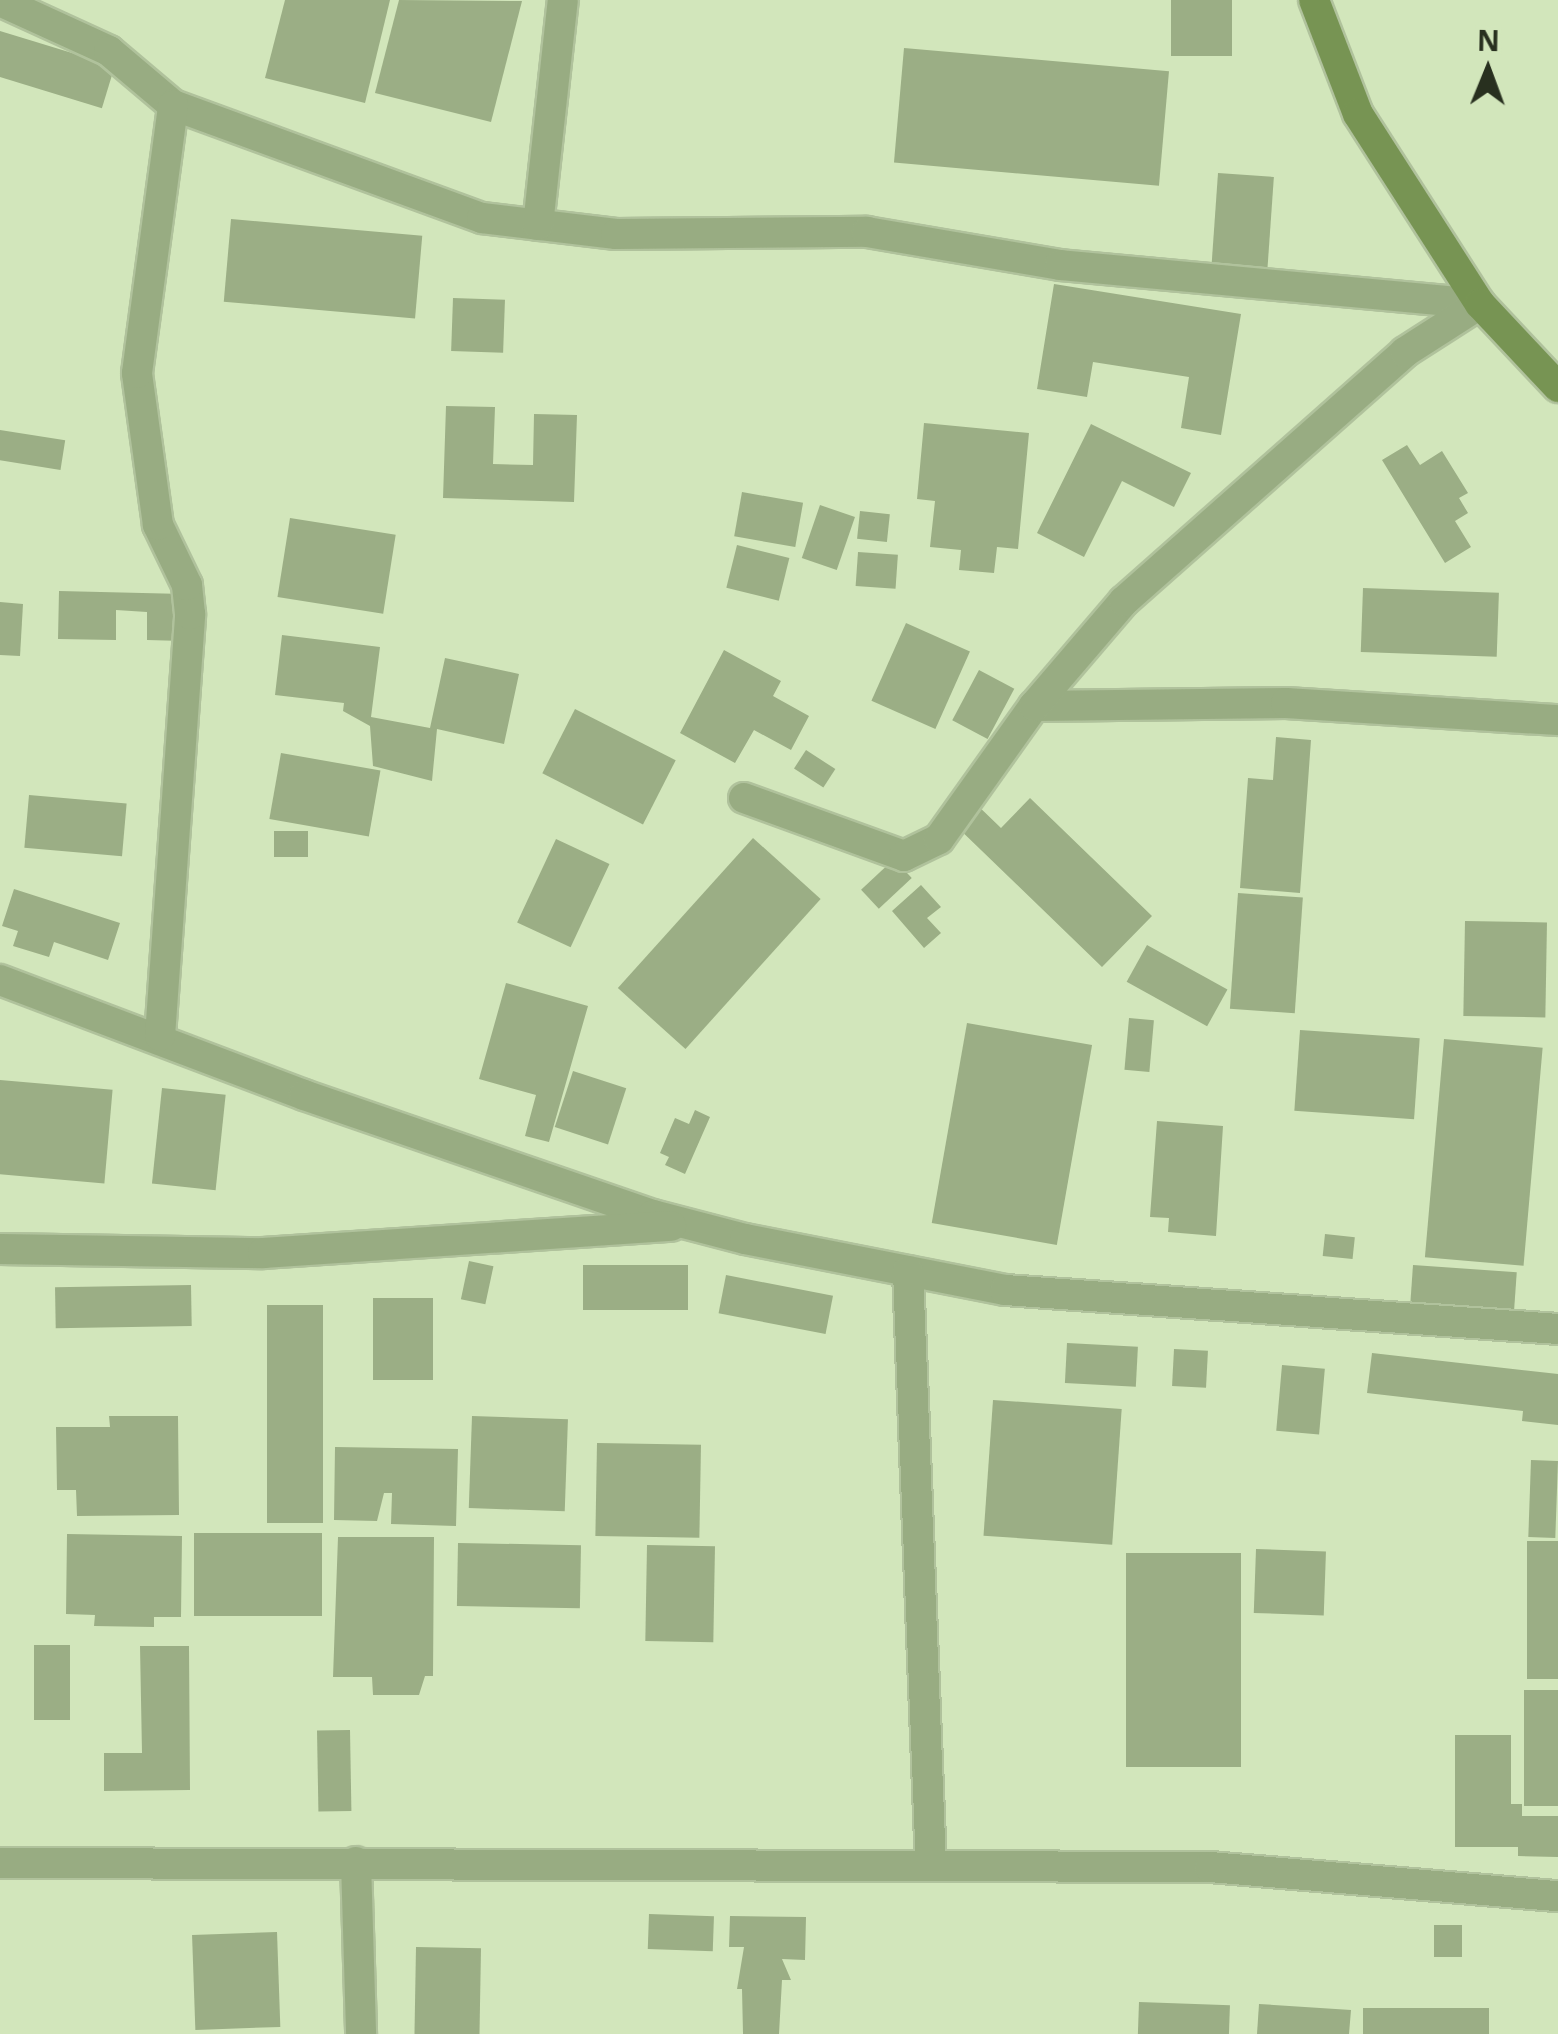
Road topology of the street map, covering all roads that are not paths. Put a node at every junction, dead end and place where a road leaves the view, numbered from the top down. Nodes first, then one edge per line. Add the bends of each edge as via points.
1 (563, 0) edge
2 (1314, 0) edge
3 (0, 1) edge
4 (173, 105) junction
5 (538, 225) junction
6 (1480, 304) junction
7 (1558, 387) edge
8 (1034, 706) junction
9 (1558, 720) edge
10 (744, 798) dead end
11 (0, 980) edge
12 (160, 1036) junction
13 (686, 1224) junction
14 (0, 1249) edge
15 (908, 1271) junction
16 (1558, 1329) edge
17 (356, 1862) junction
18 (0, 1863) edge
19 (931, 1866) junction
20 (1558, 1896) edge
21 (361, 2034) edge

1 - 5 street
2 - 6 main road via 1358,114
3 - 4 street via 109,51
4 - 5 street via 434,206
4 - 12 street via 136,373 158,525 188,584 190,614
5 - 6 street via 616,234 867,232 1060,265
6 - 7 main road
6 - 8 street via 1405,352 1124,601
8 - 9 street via 1286,703
8 - 10 street via 939,839 904,856
11 - 12 street
12 - 13 street via 304,1095
13 - 14 street via 263,1252
13 - 15 street
15 - 16 street via 1005,1290
15 - 19 street
17 - 18 street
17 - 19 street
17 - 21 street
19 - 20 street via 1210,1867

